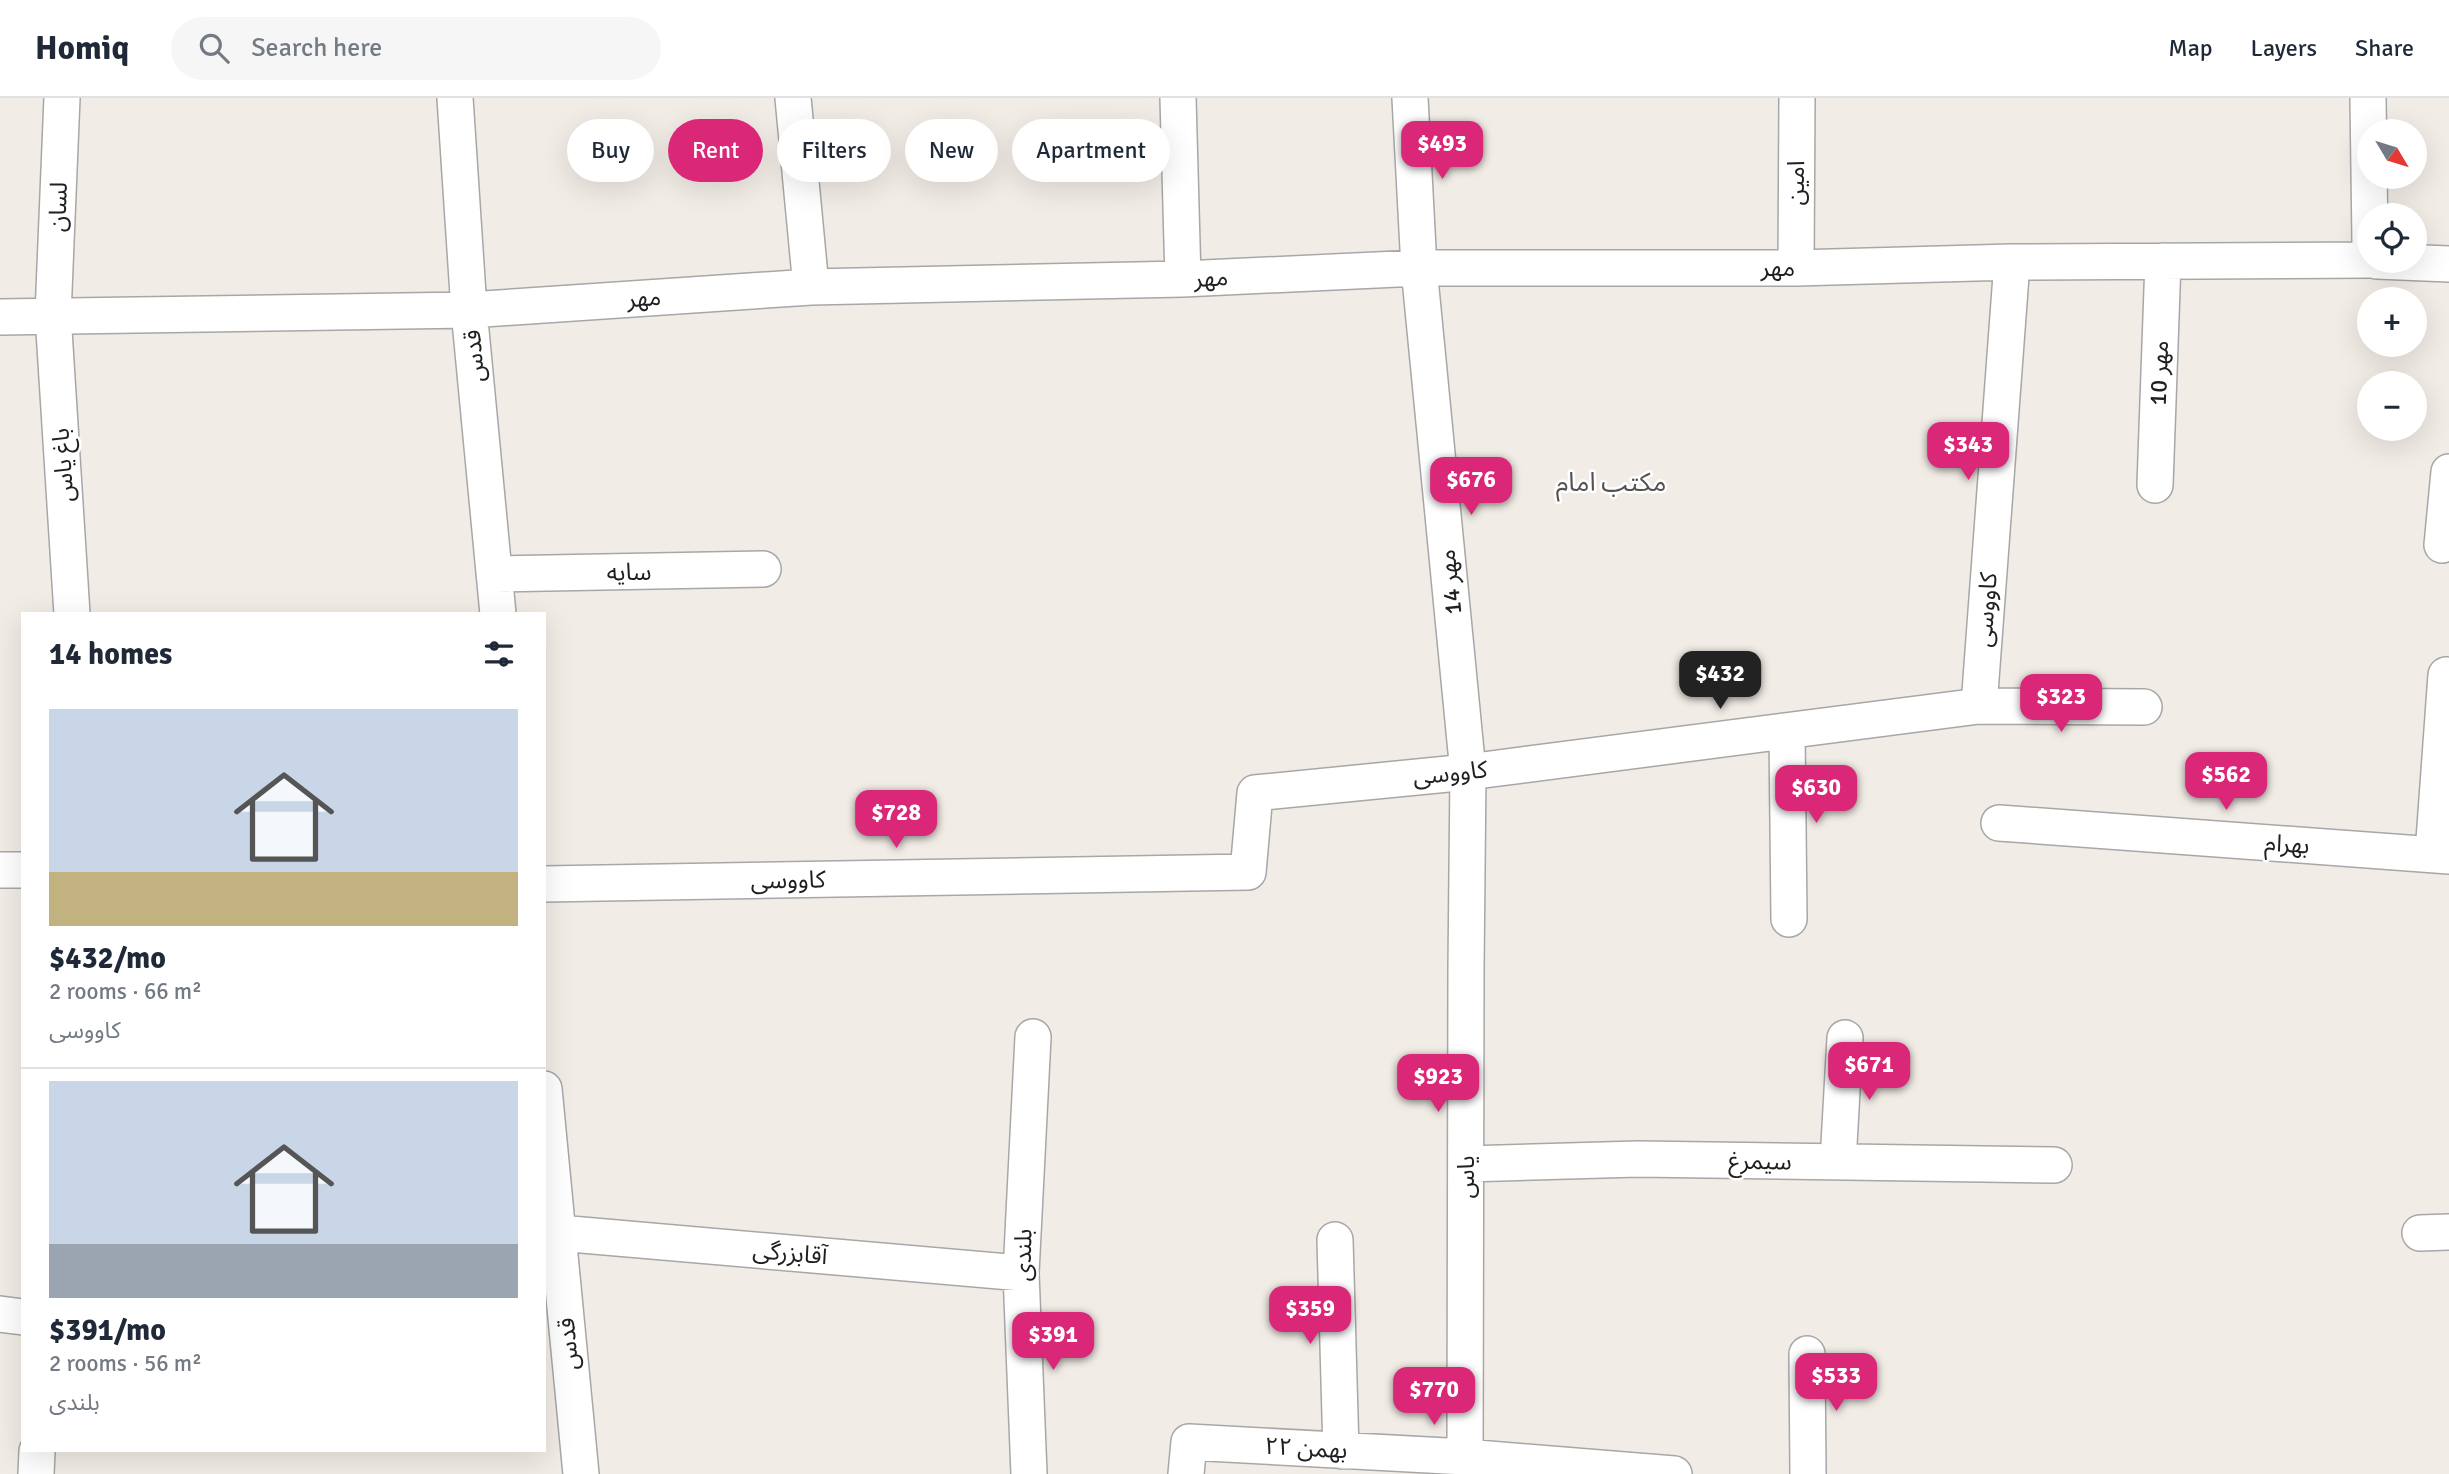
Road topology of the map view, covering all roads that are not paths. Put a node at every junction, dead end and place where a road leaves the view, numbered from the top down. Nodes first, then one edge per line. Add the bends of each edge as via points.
1 (62, 98) edge
2 (455, 98) edge
3 (793, 98) edge
4 (1178, 98) edge
5 (1410, 98) edge
6 (1797, 98) edge
7 (2368, 98) edge
8 (2369, 203) edge
9 (2357, 260) edge
10 (2163, 261) junction
11 (2012, 262) junction
12 (2427, 263) edge
13 (2449, 264) edge
14 (1419, 268) junction
15 (1796, 268) junction
16 (1183, 279) junction
17 (811, 287) junction
18 (469, 310) junction
19 (53, 315) junction
20 (0, 317) edge
21 (2449, 471) edge
22 (2155, 485) dead end
23 (2442, 545) dead end
24 (763, 569) dead end
25 (494, 574) junction
26 (72, 612) edge
27 (498, 612) edge
28 (2446, 676) dead end
29 (1979, 706) junction
30 (2144, 707) dead end
31 (1787, 731) junction
32 (1468, 772) junction
33 (1998, 823) dead end
34 (2441, 855) edge
35 (0, 870) edge
36 (21, 870) edge
37 (546, 884) edge
38 (1789, 919) dead end
39 (1033, 1037) dead end
40 (1845, 1038) dead end
41 (546, 1107) edge
42 (1838, 1162) junction
43 (1466, 1164) junction
44 (2054, 1165) dead end
45 (559, 1233) junction
46 (1335, 1240) dead end
47 (1021, 1273) junction
48 (556, 1335) edge
49 (1807, 1354) dead end
50 (1341, 1451) junction
51 (37, 1452) edge
52 (1465, 1457) junction
53 (1187, 1458) edge
54 (36, 1474) edge
55 (581, 1474) edge
56 (1029, 1474) edge
57 (1674, 1474) edge
58 (1808, 1474) edge

1 - 19 street, لسان
2 - 18 street, قدس
3 - 17 street
4 - 16 street
5 - 14 street, مهر 14
6 - 15 street, امین
7 - 8 street
9 - 10 street, مهر
10 - 11 street, مهر
10 - 22 street, مهر 10
11 - 15 street, مهر
11 - 29 street, کاووسی
12 - 13 street
14 - 15 street, مهر
14 - 16 street, مهر
14 - 32 street, مهر 14
16 - 17 street, مهر
17 - 18 street, مهر
18 - 19 street, مهر
18 - 25 street, قدس
19 - 20 street, مهر
19 - 26 street, باغ یاس
21 - 23 street
24 - 25 street, سایه
25 - 27 street, قدس
28 - 34 street
29 - 30 street
29 - 31 street, کاووسی
31 - 32 street, کاووسی
31 - 38 street
32 - 37 street, کاووسی via 1255,793 1248,872
32 - 43 street, یاس
33 - 34 street, بهرام
35 - 36 street
39 - 47 street, بلندی
40 - 42 street
41 - 45 street, قدس
42 - 43 street, سیمرغ via 1638,1159
42 - 44 street, سیمرغ
43 - 52 street, یاس
45 - 47 street, آقابزرگی
45 - 48 street, قدس
46 - 50 street
47 - 56 street, بلندی
48 - 55 street, قدس
49 - 58 street
50 - 52 street, ۲۲ بهمن
50 - 53 street, ۲۲ بهمن
51 - 54 street
52 - 57 street, ۲۲ بهمن

